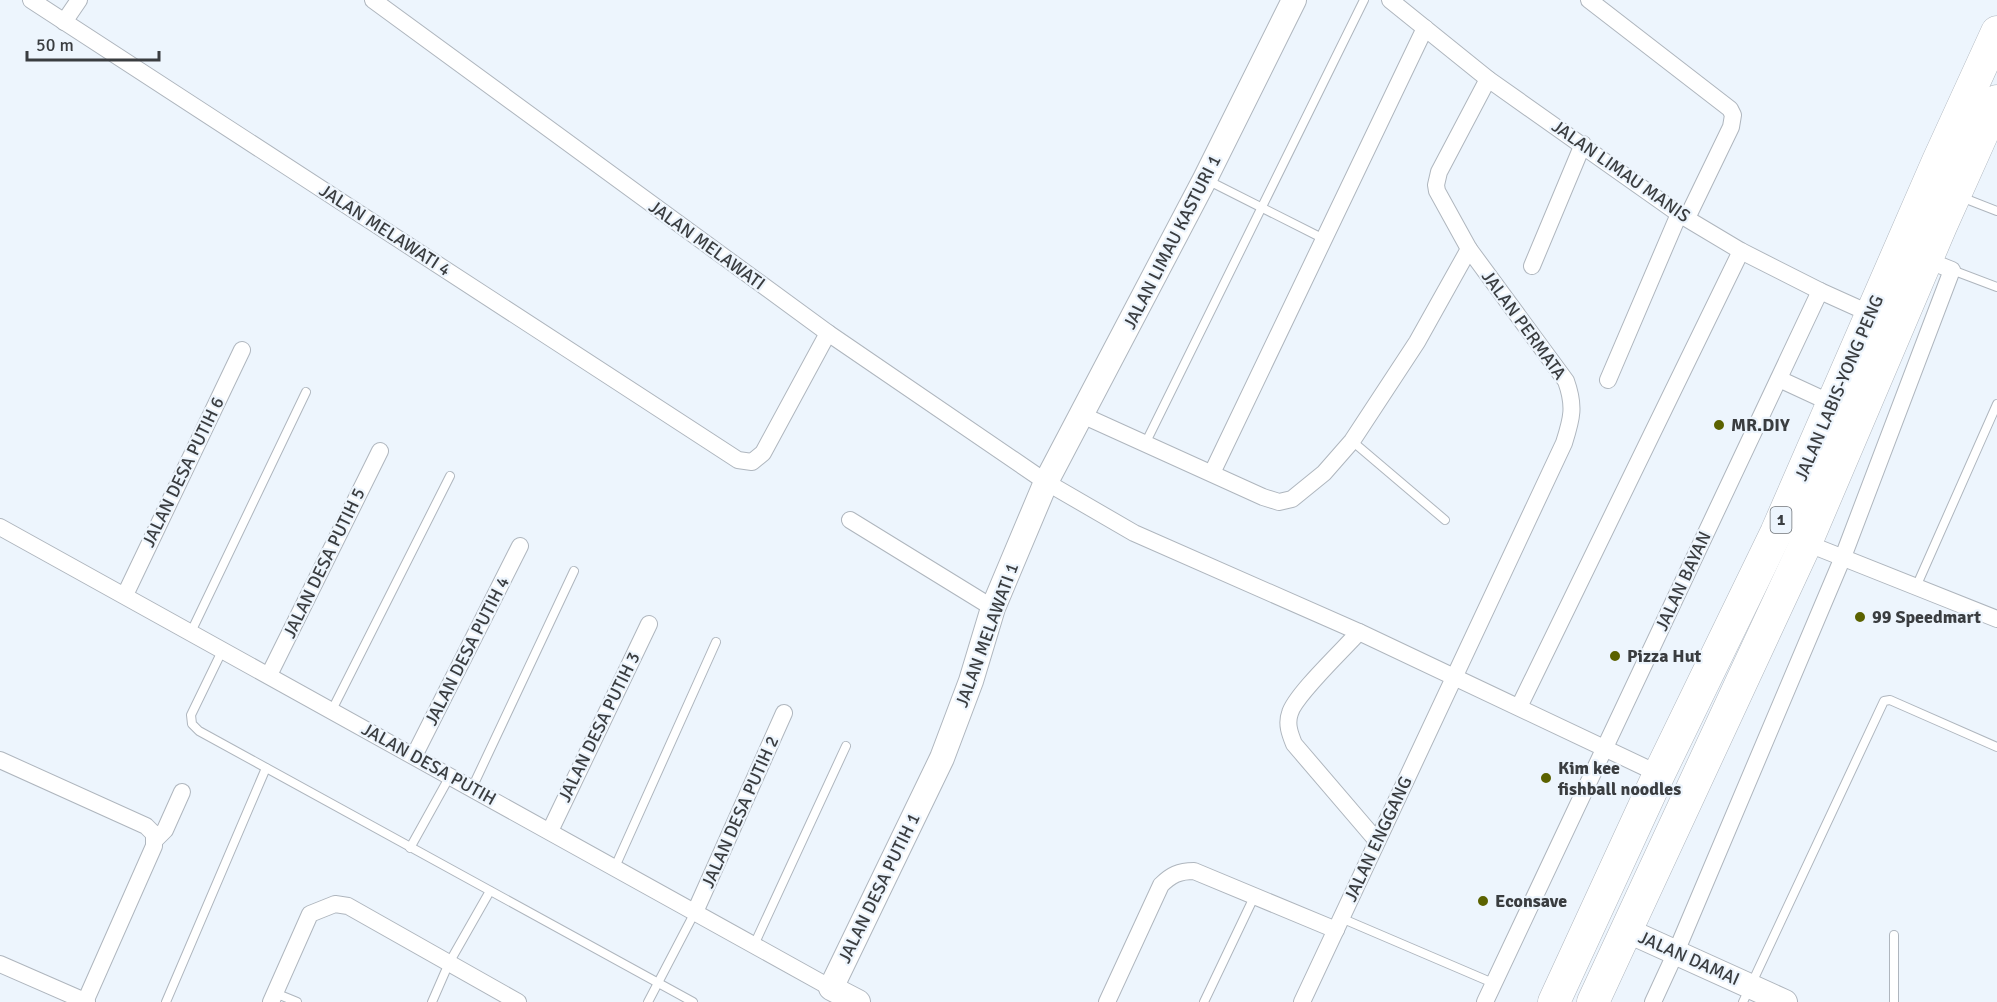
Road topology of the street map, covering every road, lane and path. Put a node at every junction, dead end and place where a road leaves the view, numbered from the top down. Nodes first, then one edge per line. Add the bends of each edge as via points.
1 (31, 0) edge
2 (79, 0) edge
3 (373, 0) edge
4 (1294, 0) edge
5 (1364, 0) edge
6 (1390, 0) edge
7 (1589, 0) edge
8 (64, 22) junction
9 (1425, 28) junction
10 (1997, 32) edge
11 (1488, 79) junction
12 (1997, 101) edge
13 (1583, 144) junction
14 (1205, 179) junction
15 (1955, 194) junction
16 (1261, 207) junction
17 (1997, 212) edge
18 (1683, 216) junction
19 (1324, 239) junction
20 (1469, 249) junction
21 (1741, 251) junction
22 (1940, 265) junction
23 (1532, 266) dead end
24 (1997, 287) edge
25 (1820, 291) junction
26 (1871, 314) junction
27 (828, 333) junction
28 (242, 350) dead end
29 (1779, 379) junction
30 (1608, 380) dead end
31 (306, 392) dead end
32 (1831, 403) junction
33 (1997, 404) edge
34 (1082, 415) junction
35 (1352, 441) junction
36 (1145, 444) junction
37 (380, 451) dead end
38 (450, 477) dead end
39 (1225, 479) junction
40 (1046, 482) junction
41 (850, 520) dead end
42 (1445, 520) dead end
43 (0, 526) edge
44 (1806, 543) junction
45 (520, 546) dead end
46 (1843, 557) junction
47 (574, 572) dead end
48 (1916, 588) junction
49 (125, 595) junction
50 (993, 608) junction
51 (1997, 619) edge
52 (649, 624) dead end
53 (191, 632) junction
54 (1359, 632) junction
55 (716, 642) dead end
56 (222, 649) junction
57 (269, 675) junction
58 (1454, 677) junction
59 (1519, 708) junction
60 (332, 710) junction
61 (784, 713) dead end
62 (846, 746) dead end
63 (1997, 747) edge
64 (1604, 749) junction
65 (414, 756) junction
66 (0, 760) edge
67 (266, 768) junction
68 (1659, 774) junction
69 (450, 776) junction
70 (472, 788) junction
71 (927, 788) joint
72 (182, 792) dead end
73 (549, 831) junction
74 (155, 840) junction
75 (1377, 840) junction
76 (410, 848) junction
77 (615, 867) junction
78 (490, 891) junction
79 (1255, 895) junction
80 (695, 912) junction
81 (1339, 924) junction
82 (1626, 930) junction
83 (1894, 935) dead end
84 (754, 945) junction
85 (1676, 952) junction
86 (449, 963) junction
87 (0, 964) edge
88 (658, 982) junction
89 (1493, 983) junction
90 (831, 988) junction
91 (1747, 994) edge
92 (273, 998) edge
93 (86, 1002) edge
94 (166, 1002) edge
95 (297, 1002) edge
96 (432, 1002) edge
97 (518, 1002) edge
98 (648, 1002) edge
99 (693, 1002) edge
100 (858, 1002) edge
101 (1107, 1002) edge
102 (1204, 1002) edge
103 (1302, 1002) edge
104 (1485, 1002) edge
105 (1554, 1002) edge
106 (1593, 1002) edge
107 (1653, 1002) edge
108 (1785, 1002) edge
109 (1894, 1002) edge

1 - 8 street, JALAN MELAWATI 4
2 - 8 street
3 - 27 street, JALAN MELAWATI
4 - 14 street, JALAN LIMAU KASTURI 1
5 - 16 lane
6 - 9 street, JALAN LIMAU MANIS
7 - 18 street via 1733,115 1731,127
8 - 27 street, JALAN MELAWATI 4 via 745,463 763,453
9 - 11 street, JALAN LIMAU MANIS
9 - 19 street
10 - 26 highway, JALAN LABIS-YONG PENG / 1
11 - 13 street, JALAN LIMAU MANIS
11 - 20 street, JALAN PERMATA via 1439,172 1436,185
12 - 15 highway, JALAN LABIS-YONG PENG / 1
13 - 18 street, JALAN LIMAU MANIS
13 - 23 street
14 - 16 lane
14 - 34 street, JALAN LIMAU KASTURI 1
15 - 17 lane
15 - 22 highway, JALAN LABIS-YONG PENG / 1
16 - 19 lane
16 - 36 lane
18 - 21 street, JALAN LIMAU MANIS
18 - 30 street
19 - 39 street
20 - 35 street via 1417,342
20 - 58 street, JALAN PERMATA via 1566,381 1573,410 1564,443
21 - 25 street, JALAN LIMAU MANIS
21 - 59 street
22 - 24 lane
22 - 44 highway, JALAN LABIS-YONG PENG / 1
22 - 46 street
25 - 26 street, JALAN LIMAU MANIS
25 - 29 street, JALAN BAYAN
26 - 32 highway, JALAN LABIS-YONG PENG / 1
27 - 40 street, JALAN MELAWATI
28 - 49 street, JALAN DESA PUTIH 6
29 - 32 street
29 - 64 street, JALAN BAYAN
31 - 53 lane
32 - 68 highway, JALAN LABIS-YONG PENG / 1 via 1776,533
33 - 48 lane
34 - 36 street
34 - 40 street, JALAN LIMAU KASTURI 1
35 - 39 street via 1292,499 1279,502
35 - 42 lane
36 - 39 street
37 - 57 street, JALAN DESA PUTIH 5
38 - 60 lane
40 - 50 street, JALAN MELAWATI 1
40 - 54 street, JALAN MELAWATI via 1134,533
41 - 50 street
43 - 49 street, JALAN DESA PUTIH
44 - 46 street
44 - 82 highway, JALAN LABIS-YONG PENG / 1
45 - 65 street, JALAN DESA PUTIH 4
46 - 48 street
46 - 85 street
47 - 70 lane
48 - 51 street
49 - 53 street, JALAN DESA PUTIH
50 - 71 street, JALAN MELAWATI 1 via 957,720
52 - 73 street, JALAN DESA PUTIH 3
53 - 56 street, JALAN DESA PUTIH
54 - 58 street, JALAN MELAWATI
54 - 75 street via 1290,711 1289,734
55 - 77 lane
56 - 57 street, JALAN DESA PUTIH
56 - 67 lane via 191,715 192,724
57 - 60 street, JALAN DESA PUTIH
58 - 59 street, JALAN MELAWATI
58 - 75 street, JALAN ENGGANG
59 - 64 street, JALAN MELAWATI
60 - 65 street, JALAN DESA PUTIH
61 - 80 street, JALAN DESA PUTIH 2
62 - 84 lane
63 - 91 lane via 1890,700 1884,701
64 - 68 street, JALAN MELAWATI
64 - 89 street, JALAN BAYAN
65 - 69 street, JALAN DESA PUTIH
66 - 74 street via 146,826
67 - 76 lane
67 - 94 lane
68 - 105 highway, JALAN LABIS-YONG PENG / 1
69 - 70 street, JALAN DESA PUTIH
69 - 76 lane
70 - 73 street, JALAN DESA PUTIH
71 - 90 street, JALAN DESA PUTIH 1
72 - 74 street via 165,830
73 - 77 street, JALAN DESA PUTIH
74 - 93 street
75 - 81 street, JALAN ENGGANG
76 - 78 lane
77 - 80 street, JALAN DESA PUTIH
78 - 86 lane
78 - 88 lane
79 - 81 street
79 - 101 street via 1194,871 1170,876 1161,885
79 - 102 lane
80 - 84 street, JALAN DESA PUTIH
80 - 88 lane
81 - 89 lane
81 - 103 street, JALAN ENGGANG
82 - 85 street, JALAN DAMAI
82 - 106 highway, JALAN LABIS-YONG PENG / 1
83 - 109 lane
84 - 90 street, JALAN DESA PUTIH
85 - 91 street, JALAN DAMAI
85 - 107 street
86 - 92 street via 348,906 334,904 310,914
86 - 96 lane
86 - 97 street
87 - 93 street
88 - 98 lane
88 - 99 lane
89 - 104 street, JALAN BAYAN
90 - 100 street, JALAN DESA PUTIH
91 - 108 street, JALAN DAMAI
92 - 95 lane

